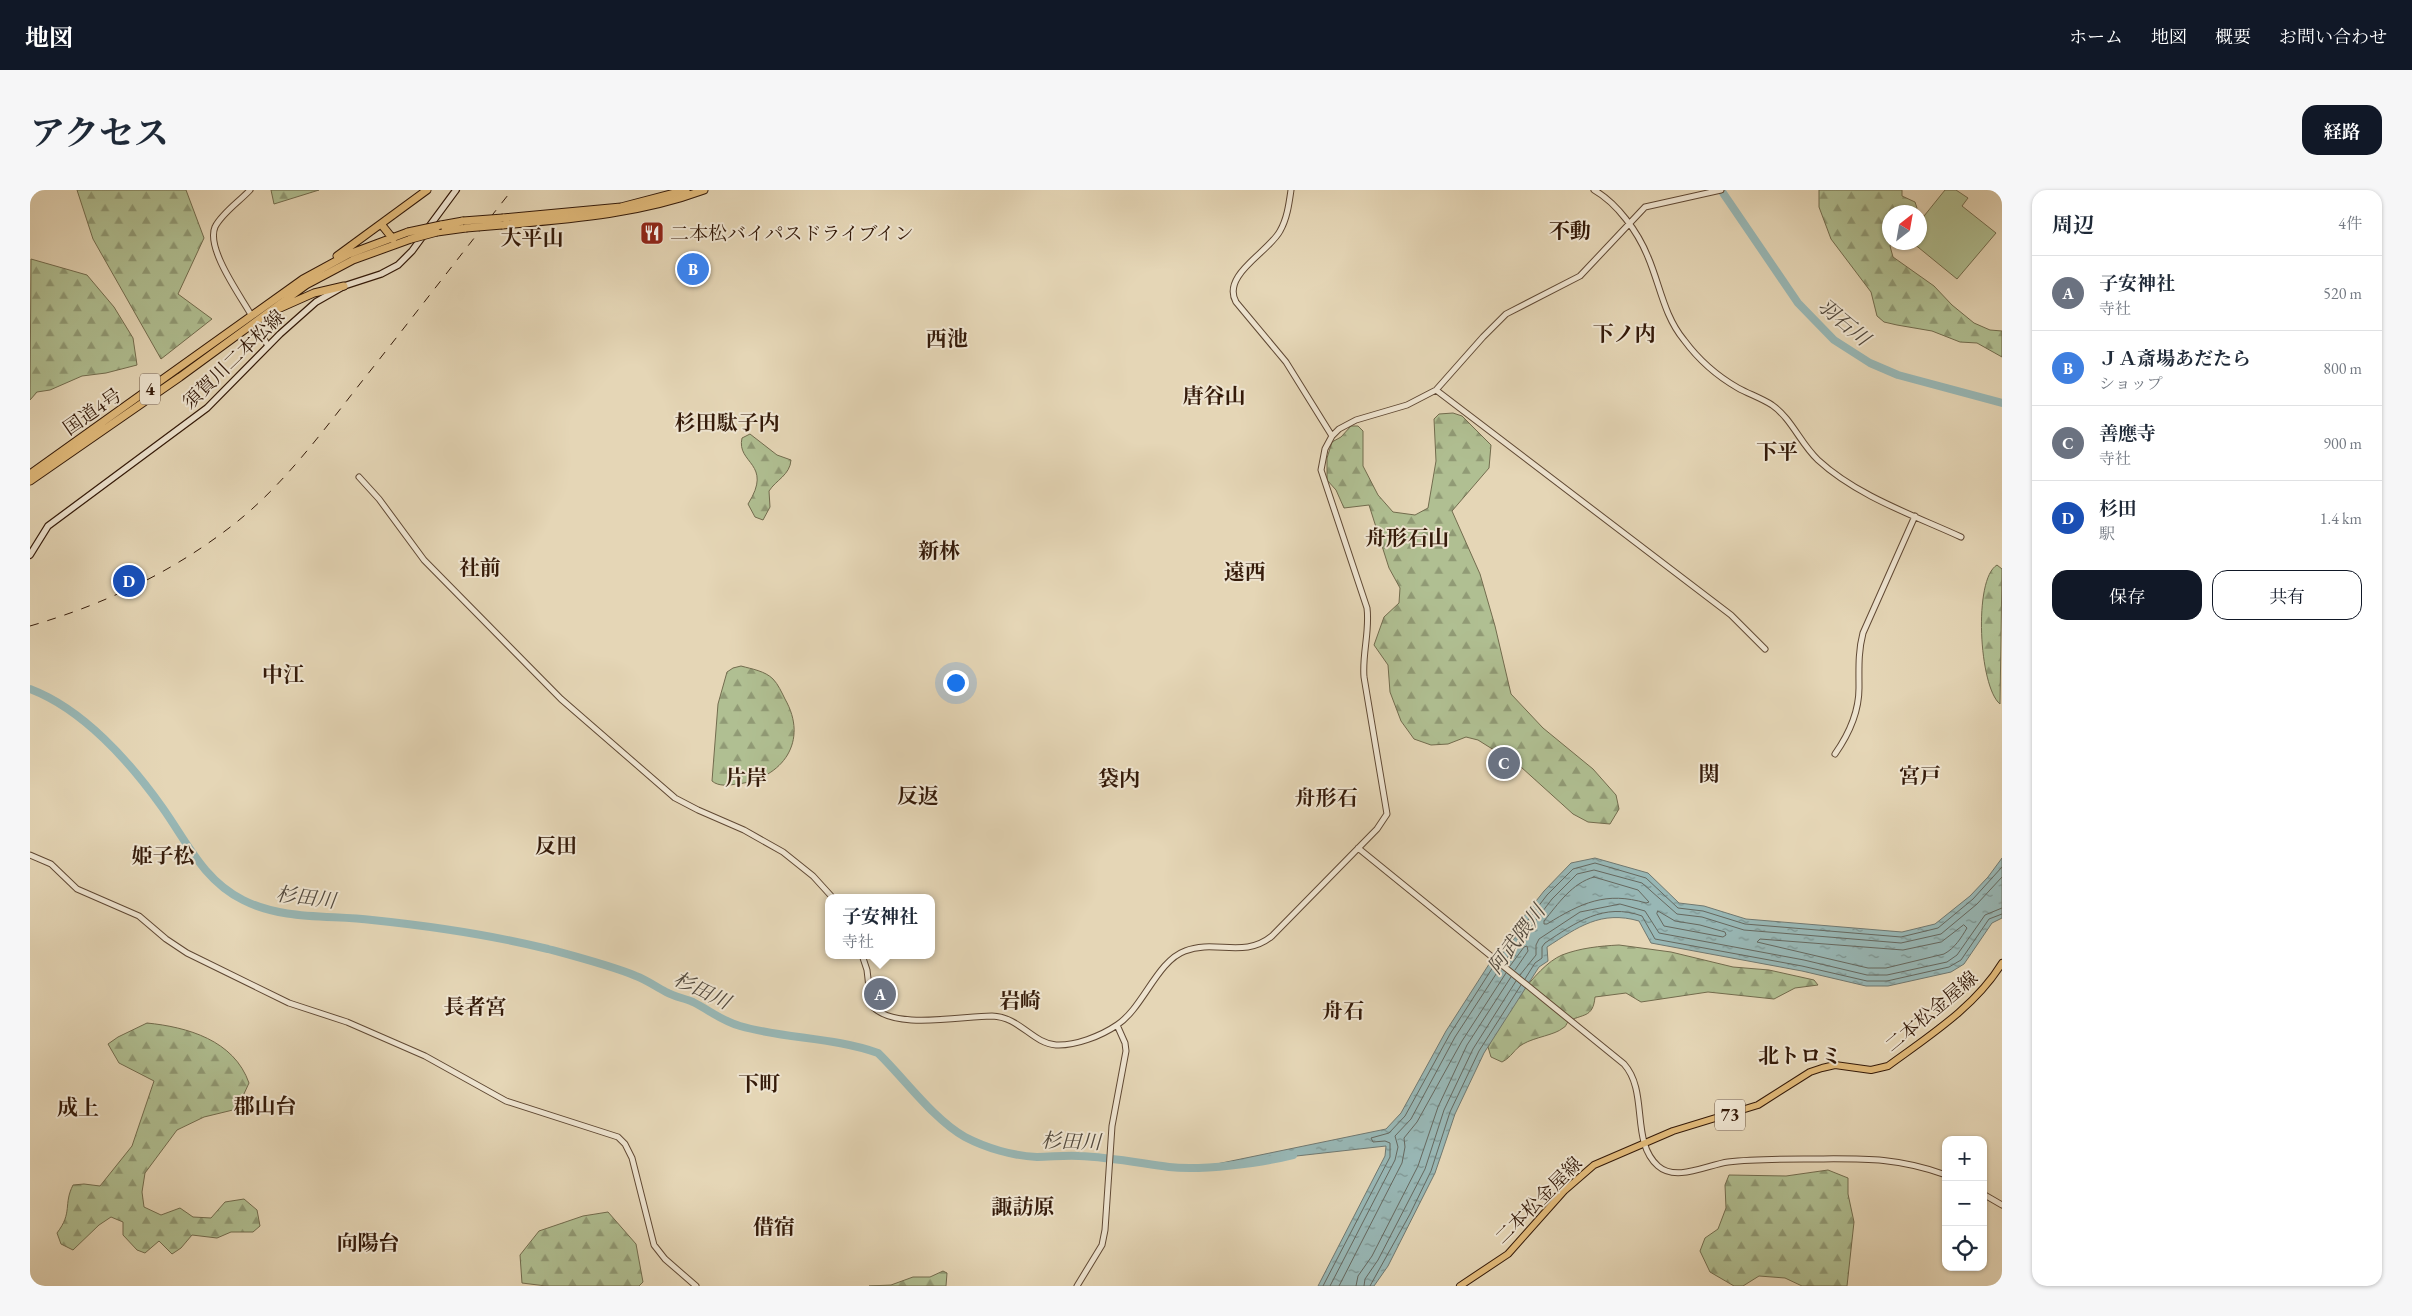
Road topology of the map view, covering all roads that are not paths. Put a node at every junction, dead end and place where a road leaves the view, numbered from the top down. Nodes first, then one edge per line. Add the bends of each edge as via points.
1 (250, 190) edge
2 (427, 190) edge
3 (456, 190) edge
4 (686, 190) edge
5 (704, 190) edge
6 (1291, 190) edge
7 (1594, 190) edge
8 (1721, 190) edge
9 (502, 221) junction
10 (381, 224) junction
11 (1628, 224) junction
12 (409, 235) junction
13 (391, 237) junction
14 (396, 244) junction
15 (325, 266) junction
16 (344, 286) junction
17 (250, 313) dead end
18 (266, 315) junction
19 (258, 328) dead end
20 (268, 346) junction
21 (1436, 390) junction
22 (1332, 436) junction
23 (30, 474) edge
24 (359, 478) dead end
25 (30, 481) edge
26 (1915, 516) junction
27 (1961, 537) dead end
28 (30, 555) edge
29 (1765, 650) dead end
30 (1835, 754) dead end
31 (1358, 848) junction
32 (30, 855) edge
33 (830, 894) edge
34 (863, 959) edge
35 (2002, 962) edge
36 (1117, 1025) junction
37 (1645, 1142) junction
38 (1942, 1174) edge
39 (1987, 1196) edge
40 (2002, 1205) edge
41 (696, 1286) edge
42 (1077, 1286) edge
43 (1460, 1286) edge

1 - 17 street via 218,224 213,239 221,262
2 - 10 highway
3 - 16 main road, 須賀川二本松線 via 405,258 381,274
4 - 9 highway, 4 via 621,208
5 - 9 highway, 4 via 620,213
6 - 22 street via 1287,215 1280,231 1237,278 1233,294 1236,302 1286,362
7 - 11 street via 1609,201
8 - 11 street via 1649,206
9 - 12 highway, 4, bridge
10 - 13 highway
10 - 15 highway
11 - 21 street via 1580,276 1506,314
11 - 26 street via 1647,255 1674,327 1695,354 1722,378 1772,405 1785,416 1816,458 1833,472
12 - 13 highway, 4
12 - 14 highway, 4
13 - 14 highway
13 - 15 highway, 4
14 - 18 highway, 4 via 329,272
15 - 23 highway, 国道4号 / 4
16 - 18 highway via 314,293
16 - 20 main road, 須賀川二本松線 via 316,302
18 - 25 highway, 国道4号 / 4
19 - 20 street
20 - 28 main road, 須賀川二本松線 via 197,416 48,526
21 - 22 street via 1401,408 1347,424
21 - 29 street via 1731,615
22 - 31 street via 1321,459 1321,470 1366,601 1368,621 1364,677 1388,809 1383,821
24 - 33 street via 379,499 424,560 561,699 675,798 783,852 814,876
26 - 27 street
26 - 30 street via 1863,633 1858,653 1856,713
31 - 36 street via 1264,942 1250,948 1185,950 1176,956 1136,1008
31 - 37 street via 1631,1072 1637,1086
32 - 41 street via 51,864 77,889 139,916 187,953 289,1003 347,1022 425,1056 506,1102 618,1138 632,1158 654,1245
34 - 36 street via 872,1005 883,1015 920,1020 1002,1017 1042,1041 1058,1045 1082,1041
35 - 37 main road, 二本松金屋線 / 73 via 1974,999 1888,1066 1871,1070 1835,1065 1822,1068 1810,1072 1758,1105
36 - 42 street via 1126,1052 1117,1095 1102,1246
37 - 38 street via 1660,1168 1679,1173 1729,1162 1872,1159 1906,1163
37 - 43 main road, 二本松金屋線 / 73 via 1594,1165 1580,1175 1508,1254
39 - 40 street

